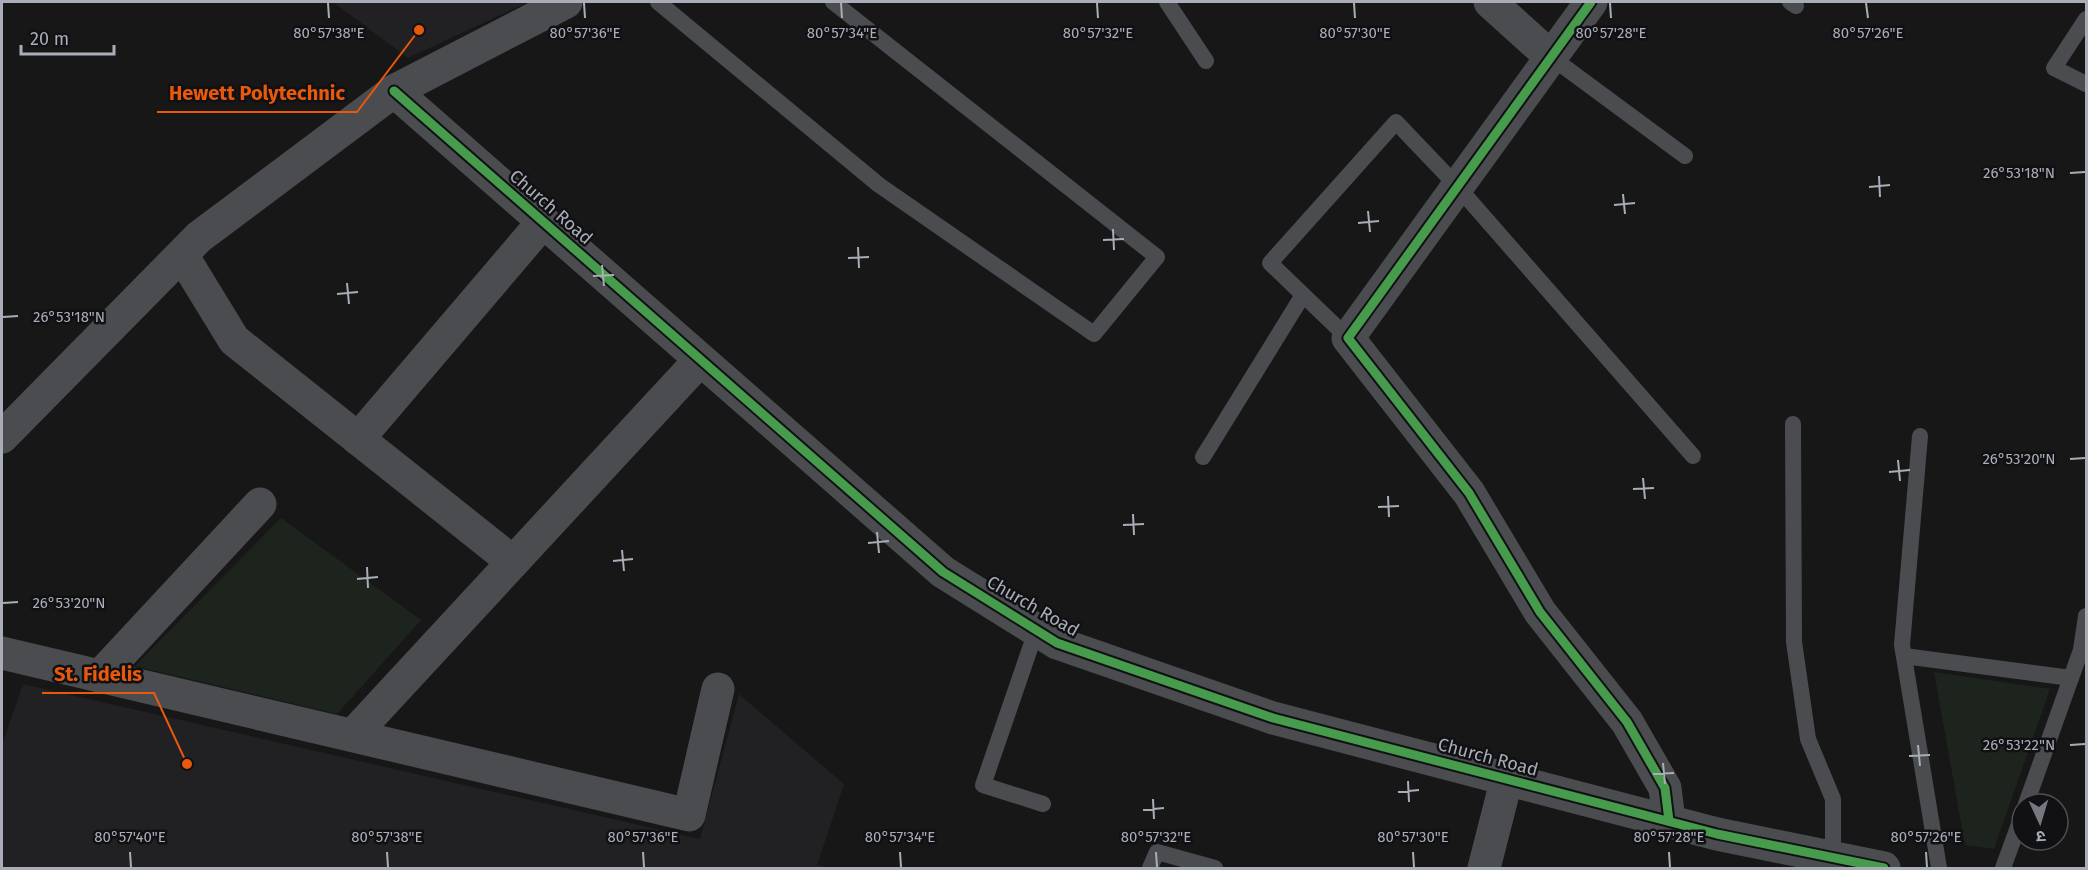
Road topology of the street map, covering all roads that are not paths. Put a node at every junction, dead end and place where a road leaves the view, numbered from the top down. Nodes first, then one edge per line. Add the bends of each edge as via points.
1 (566, 2) edge
2 (658, 2) edge
3 (832, 2) edge
4 (1167, 2) edge
5 (1490, 2) edge
6 (1591, 2) edge
7 (2086, 19) edge
8 (1551, 57) junction
9 (1206, 61) dead end
10 (2086, 84) edge
11 (393, 91) junction
12 (1685, 156) dead end
13 (1457, 186) junction
14 (543, 222) junction
15 (182, 255) junction
16 (1304, 295) junction
17 (1348, 338) junction
18 (700, 360) junction
19 (1793, 424) dead end
20 (1920, 436) dead end
21 (2, 437) edge
22 (358, 439) junction
23 (1693, 456) dead end
24 (1203, 457) dead end
25 (260, 504) dead end
26 (513, 562) junction
27 (2086, 616) edge
28 (1036, 631) junction
29 (2, 653) edge
30 (1904, 656) junction
31 (100, 675) junction
32 (2071, 678) junction
33 (718, 689) dead end
34 (353, 735) junction
35 (1507, 778) junction
36 (2030, 792) edge
37 (1043, 804) dead end
38 (1669, 821) junction
39 (2010, 849) edge
40 (1833, 858) junction
41 (1150, 868) edge
42 (1215, 868) edge
43 (1484, 868) edge
44 (1884, 868) edge
45 (1939, 868) edge
46 (2003, 868) edge

1 - 11 street
2 - 3 lane via 879,185 1094,334 1157,257
4 - 9 lane
5 - 8 street
6 - 8 street
7 - 10 lane via 2054,68
8 - 12 lane
8 - 13 street
11 - 14 street, Church Road
11 - 15 street via 199,237
13 - 16 lane via 1396,122 1270,262
13 - 17 street
13 - 23 lane
14 - 18 street, Church Road
14 - 22 street
15 - 21 street
15 - 22 street via 234,340
16 - 17 lane
16 - 24 lane
17 - 38 street via 1469,493 1540,612 1627,722 1665,788
18 - 26 street
18 - 28 street, Church Road via 943,572
19 - 40 lane via 1794,642 1808,739 1833,799
20 - 30 lane
22 - 26 street
25 - 31 street
26 - 34 street
27 - 32 lane via 2081,650
28 - 35 street, Church Road via 1057,643 1274,718
28 - 37 lane via 983,785
29 - 31 street
30 - 32 lane
30 - 45 lane
31 - 34 street
32 - 36 lane
33 - 34 street via 689,815
35 - 38 street, Church Road
35 - 43 street
38 - 40 street, Church Road
39 - 46 lane
40 - 44 street, Church Road
41 - 42 lane via 1157,852

